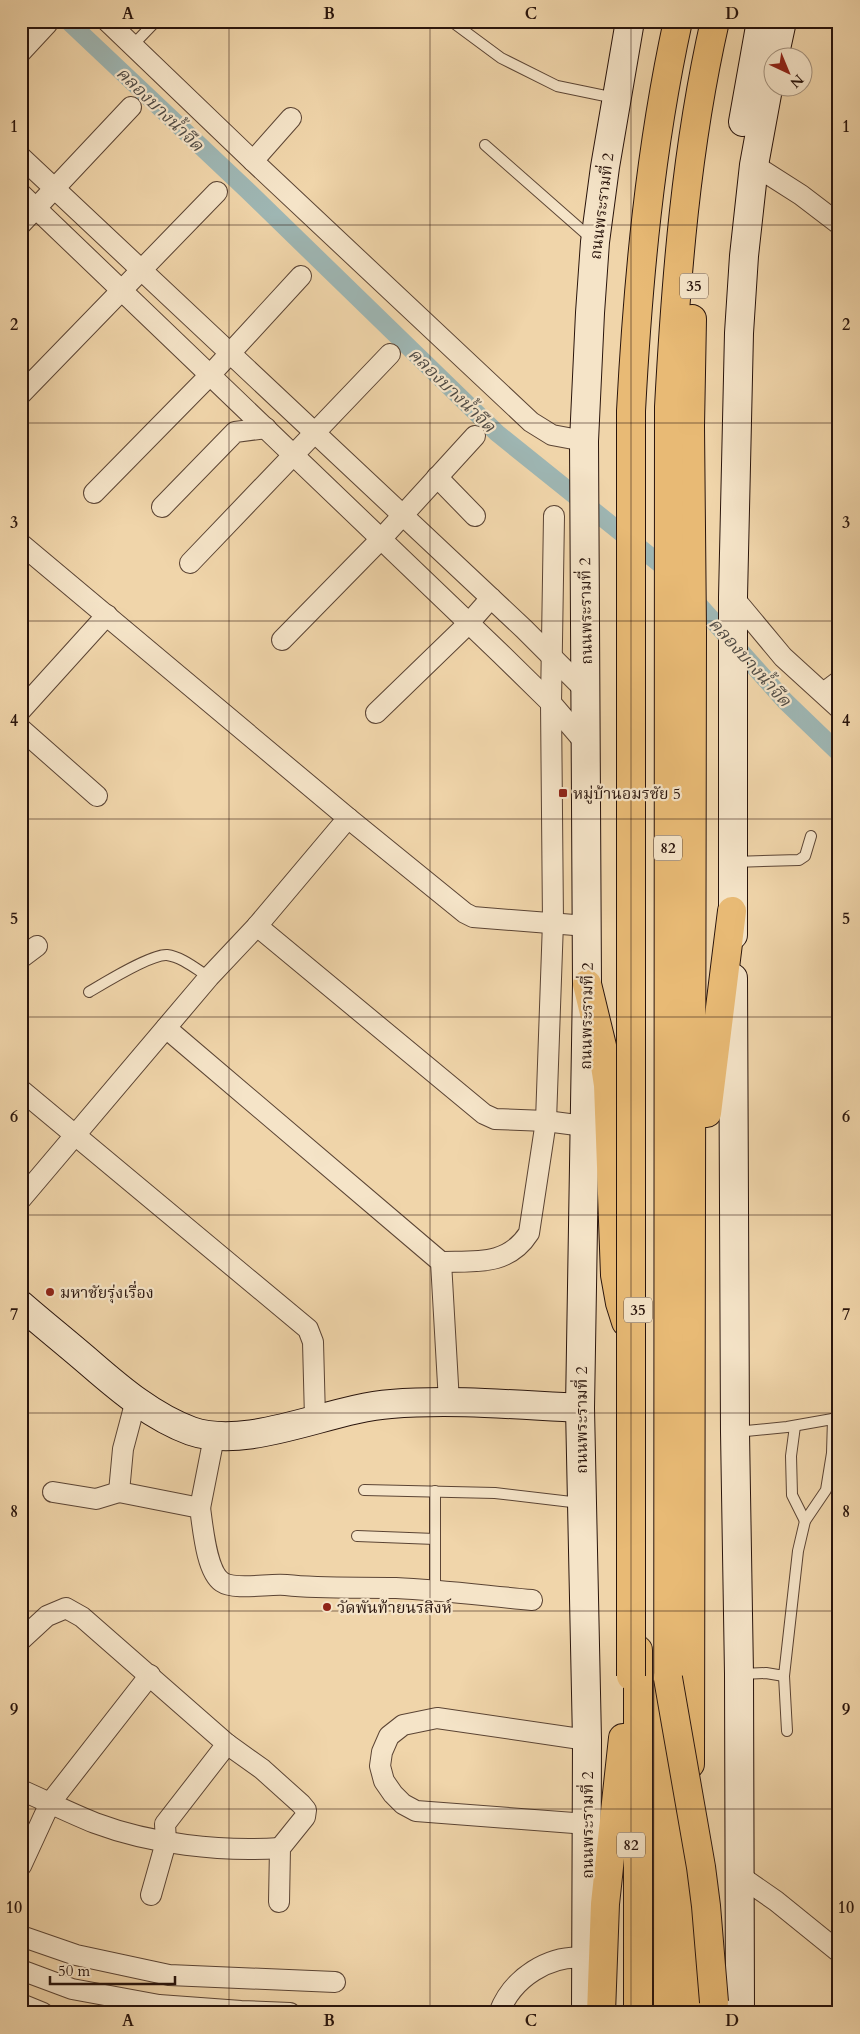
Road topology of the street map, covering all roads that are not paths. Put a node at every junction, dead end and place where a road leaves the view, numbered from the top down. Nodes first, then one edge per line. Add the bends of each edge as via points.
1 (108, 21) edge
2 (156, 21) edge
3 (451, 21) edge
4 (630, 21) edge
5 (649, 21) edge
6 (677, 21) edge
7 (715, 21) edge
8 (726, 21) edge
9 (761, 21) edge
10 (782, 21) edge
11 (47, 24) dead end
12 (132, 46) junction
13 (776, 48) edge
14 (21, 52) edge
15 (766, 98) edge
16 (616, 99) junction
17 (132, 107) dead end
18 (291, 118) dead end
19 (485, 145) dead end
20 (21, 157) edge
21 (253, 161) junction
22 (754, 165) junction
23 (54, 188) junction
24 (217, 192) dead end
25 (21, 194) edge
26 (36, 208) junction
27 (21, 224) edge
28 (839, 224) edge
29 (595, 242) junction
30 (141, 270) junction
31 (301, 276) dead end
32 (122, 290) junction
33 (590, 313) junction
34 (739, 334) junction
35 (230, 353) junction
36 (390, 354) dead end
37 (210, 374) junction
38 (21, 394) edge
39 (266, 428) junction
40 (315, 433) junction
41 (475, 436) dead end
42 (584, 441) junction
43 (294, 455) junction
44 (437, 477) junction
45 (94, 493) dead end
46 (162, 507) dead end
47 (402, 515) junction
48 (475, 516) dead end
49 (554, 516) dead end
50 (381, 539) junction
51 (21, 544) edge
52 (190, 563) dead end
53 (490, 598) junction
54 (733, 606) junction
55 (107, 615) junction
56 (469, 623) junction
57 (524, 629) junction
58 (282, 640) dead end
59 (501, 654) junction
60 (552, 658) junction
61 (839, 674) edge
62 (819, 690) junction
63 (586, 691) junction
64 (551, 703) junction
65 (839, 708) edge
66 (21, 710) edge
67 (376, 713) dead end
68 (21, 729) edge
69 (587, 745) junction
70 (97, 796) dead end
71 (348, 818) junction
72 (811, 836) dead end
73 (732, 862) junction
74 (732, 911) junction
75 (553, 922) junction
76 (257, 926) junction
77 (587, 926) junction
78 (209, 977) junction
79 (587, 984) junction
80 (89, 992) dead end
81 (166, 1028) junction
82 (21, 1090) edge
83 (546, 1121) junction
84 (584, 1126) junction
85 (75, 1136) junction
86 (21, 1200) edge
87 (441, 1262) junction
88 (21, 1305) edge
89 (690, 1322) junction
90 (638, 1336) junction
91 (136, 1400) junction
92 (449, 1402) junction
93 (580, 1408) junction
94 (315, 1418) junction
95 (836, 1418) edge
96 (794, 1426) junction
97 (735, 1432) junction
98 (214, 1437) junction
99 (364, 1490) dead end
100 (53, 1492) dead end
101 (118, 1492) junction
102 (435, 1492) junction
103 (582, 1503) junction
104 (200, 1508) junction
105 (804, 1521) junction
106 (357, 1536) dead end
107 (435, 1540) junction
108 (435, 1591) junction
109 (532, 1600) dead end
110 (21, 1640) edge
111 (150, 1674) junction
112 (739, 1674) junction
113 (631, 1676) junction
114 (784, 1676) junction
115 (668, 1678) junction
116 (787, 1732) dead end
117 (587, 1740) junction
118 (227, 1744) junction
119 (21, 1790) edge
120 (50, 1803) junction
121 (587, 1824) junction
122 (166, 1842) junction
123 (280, 1848) junction
124 (21, 1866) edge
125 (740, 1876) junction
126 (151, 1895) dead end
127 (279, 1902) dead end
128 (21, 1936) edge
129 (839, 1952) edge
130 (586, 1958) junction
131 (21, 1970) edge
132 (335, 1982) dead end
133 (21, 2004) edge
134 (43, 2013) edge
135 (290, 2013) edge
136 (499, 2013) edge
137 (586, 2013) edge
138 (601, 2013) edge
139 (631, 2013) edge
140 (638, 2013) edge
141 (668, 2013) edge
142 (690, 2013) edge
143 (714, 2013) edge
144 (740, 2013) edge

1 - 12 street
2 - 12 lane
3 - 16 lane via 501,58 557,86
4 - 16 main road, ถนนพระรามที่ 2
5 - 33 main road
6 - 90 highway, 35 via 668,59 660,122 638,375 635,520
6 - 113 highway, 82, bridge via 650,187 635,337 632,411
7 - 115 highway, 82 via 692,145 681,234 669,408
8 - 89 highway, 35 via 707,143 696,244 691,338
9 - 34 main road via 736,189
10 - 13 main road
11 - 14 street
12 - 21 street
15 - 22 main road
16 - 29 main road, ถนนพระรามที่ 2
17 - 23 street
18 - 21 street
19 - 29 lane
20 - 23 street
21 - 42 street via 531,422 552,435
22 - 28 street
22 - 34 main road
23 - 26 street
23 - 30 street
24 - 30 street
25 - 26 street
26 - 27 street
26 - 32 street
29 - 33 main road, ถนนพระรามที่ 2
30 - 32 street
30 - 35 street
31 - 35 street
32 - 37 street
32 - 38 street
33 - 42 main road, ถนนพระรามที่ 2
34 - 54 main road
35 - 37 street
35 - 40 street
36 - 40 street
37 - 39 street
37 - 45 street
39 - 43 street
39 - 46 street via 235,432
40 - 43 street
40 - 47 street
41 - 44 street
42 - 63 main road, ถนนพระรามที่ 2
43 - 50 street
43 - 52 street
44 - 47 street
44 - 48 street
47 - 50 street
47 - 53 street
49 - 60 street
50 - 56 street
50 - 58 street
51 - 55 street
53 - 56 street
53 - 57 street
54 - 62 street
54 - 73 main road
55 - 66 street
55 - 71 street
56 - 59 street
56 - 67 street
57 - 59 street
57 - 60 street
59 - 64 street
60 - 63 street
60 - 64 street
61 - 62 lane
62 - 65 street
63 - 69 main road, ถนนพระรามที่ 2
64 - 69 street
64 - 75 street
68 - 70 street
69 - 77 main road, ถนนพระรามที่ 2
71 - 75 street via 465,913 473,917
71 - 76 street
72 - 73 lane via 806,856 799,860
73 - 74 main road
74 - 89 highway via 710,1080
74 - 97 main road
75 - 77 street
75 - 83 street
76 - 78 street
76 - 83 street via 484,1114 495,1119
77 - 79 main road, ถนนพระรามที่ 2
78 - 80 lane via 184,961 165,955 129,968
78 - 81 street
79 - 84 main road, ถนนพระรามที่ 2
79 - 90 highway via 608,1085 615,1274 623,1315
81 - 85 street
81 - 87 street
82 - 85 street
83 - 84 street
83 - 87 street via 529,1233 521,1245 491,1260
84 - 93 main road, ถนนพระรามที่ 2
85 - 86 street
85 - 94 street via 308,1329 313,1342
87 - 92 street
88 - 91 main road
89 - 142 highway, 35
90 - 140 highway, 35
91 - 98 main road via 156,1414
91 - 101 street via 123,1449
92 - 93 main road
92 - 94 main road via 389,1404
93 - 103 main road, ถนนพระรามที่ 2
94 - 98 main road via 284,1428
95 - 96 lane
95 - 105 lane via 826,1490
96 - 97 lane
96 - 105 lane via 792,1496
97 - 112 main road
98 - 104 street
99 - 102 lane
100 - 101 street via 96,1499
101 - 104 street
102 - 103 lane via 495,1493
102 - 107 lane
103 - 117 main road, ถนนพระรามที่ 2
104 - 108 street via 206,1553 218,1579 231,1586 273,1583
105 - 114 lane
106 - 107 lane
107 - 108 lane
108 - 109 street
110 - 111 street via 47,1616 66,1608 82,1617
111 - 118 street
111 - 120 street
112 - 114 lane
112 - 125 main road
113 - 138 highway via 605,1904
113 - 139 highway, 82
114 - 116 lane
115 - 141 highway, 82, bridge
115 - 143 highway, bridge via 703,1886
117 - 121 main road, ถนนพระรามที่ 2
117 - 121 street via 437,1718 403,1724 389,1736 380,1766 392,1794 416,1811
118 - 122 street via 165,1824
118 - 123 street via 306,1810 305,1817
119 - 120 street
120 - 122 street via 96,1823
120 - 124 street
121 - 130 main road, ถนนพระรามที่ 2
122 - 123 street via 253,1850
122 - 126 street
123 - 127 street
125 - 129 street
125 - 144 main road
128 - 132 street via 76,1955 169,1975
130 - 136 street via 573,1956 547,1963 518,1982 502,2003
130 - 137 main road, ถนนพระรามที่ 2
131 - 135 street via 72,1989 159,2005
133 - 134 street

